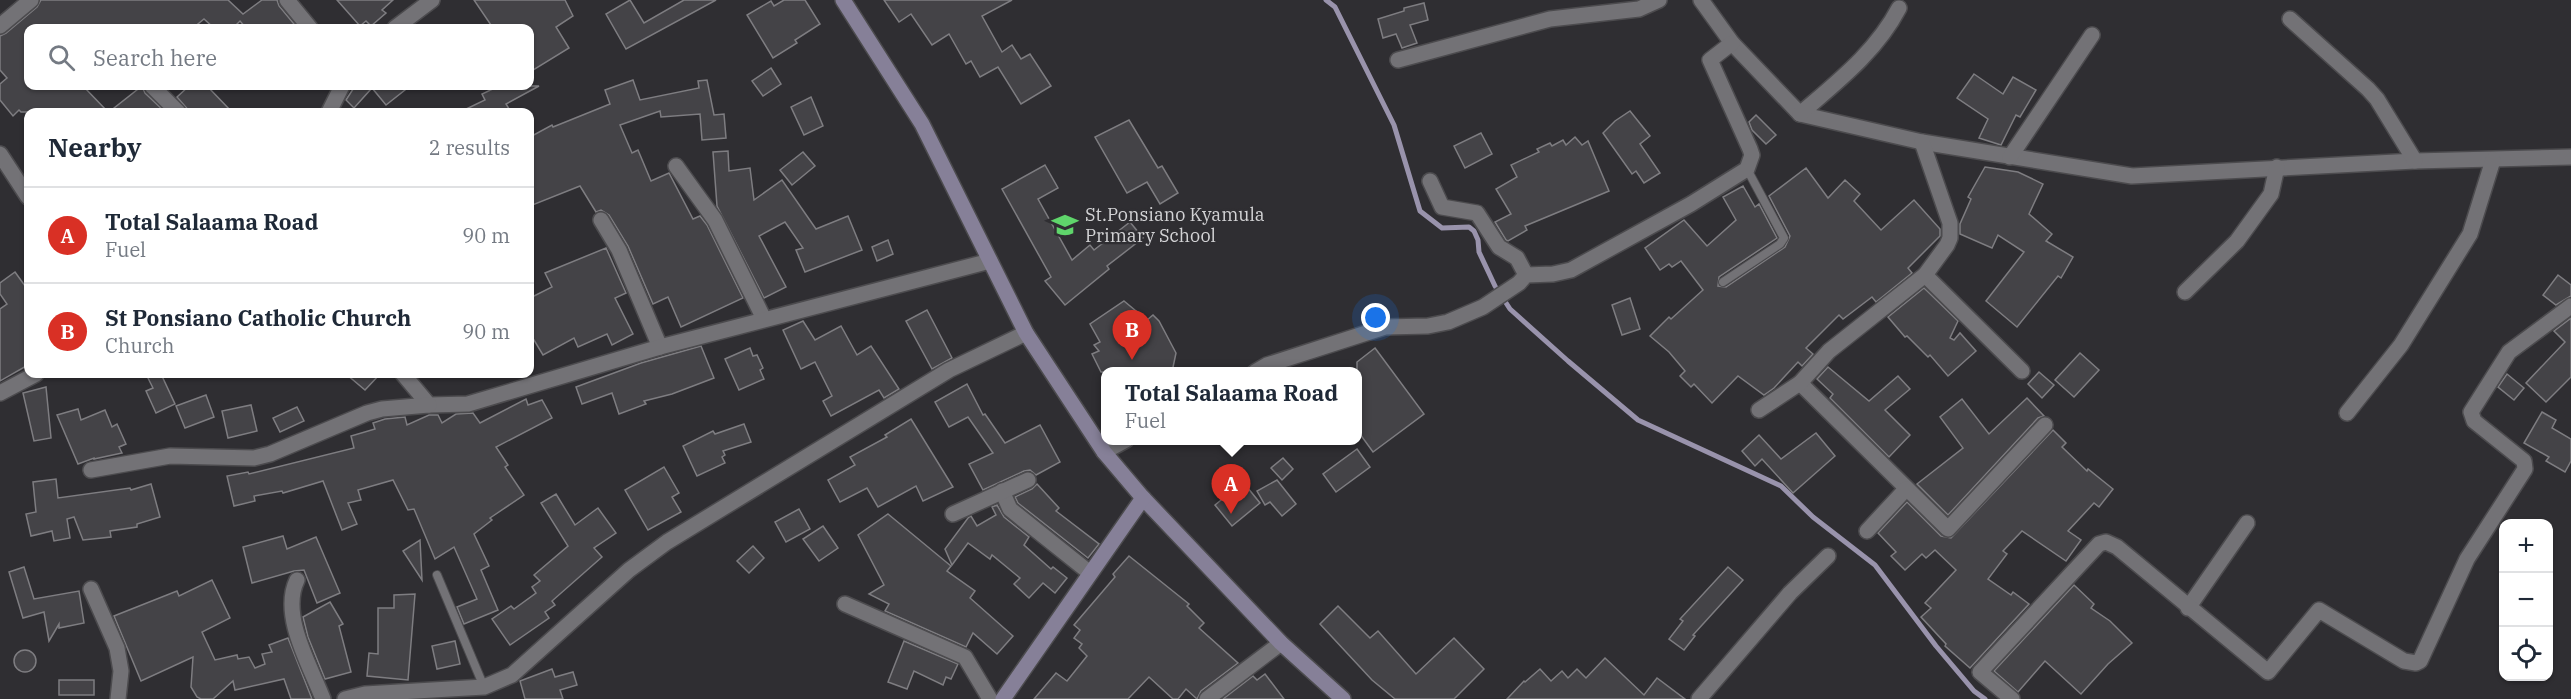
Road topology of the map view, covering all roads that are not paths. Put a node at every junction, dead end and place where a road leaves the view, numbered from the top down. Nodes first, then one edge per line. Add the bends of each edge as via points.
1 (31, 0) edge
2 (287, 0) edge
3 (432, 0) edge
4 (843, 0) edge
5 (1659, 0) edge
6 (1701, 0) edge
7 (1899, 8) dead end
8 (2290, 20) dead end
9 (307, 24) edge
10 (400, 24) edge
11 (0, 26) edge
12 (2092, 35) dead end
13 (1732, 43) junction
14 (1398, 60) dead end
15 (156, 90) edge
16 (340, 90) edge
17 (173, 108) edge
18 (331, 108) edge
19 (1800, 114) junction
20 (1922, 142) junction
21 (0, 154) edge
22 (2010, 157) junction
23 (2571, 157) edge
24 (2493, 160) junction
25 (2415, 161) junction
26 (676, 166) dead end
27 (2277, 167) junction
28 (1747, 169) junction
29 (1430, 181) dead end
30 (24, 191) edge
31 (601, 220) dead end
32 (990, 261) junction
33 (1526, 275) junction
34 (1925, 275) junction
35 (1723, 282) dead end
36 (2185, 292) dead end
37 (2571, 306) edge
38 (764, 319) junction
39 (1026, 333) junction
40 (660, 347) junction
41 (1264, 367) edge
42 (2022, 371) dead end
43 (28, 378) edge
44 (406, 378) edge
45 (1800, 383) junction
46 (0, 393) edge
47 (429, 405) junction
48 (1759, 410) dead end
49 (2347, 413) dead end
50 (2045, 425) dead end
51 (1118, 445) edge
52 (1104, 452) junction
53 (91, 470) dead end
54 (1028, 480) dead end
55 (1906, 489) junction
56 (1002, 491) junction
57 (1143, 498) junction
58 (953, 514) dead end
59 (2247, 523) dead end
60 (1867, 531) dead end
61 (1827, 556) dead end
62 (1090, 573) junction
63 (437, 575) dead end
64 (297, 580) dead end
65 (92, 589) dead end
66 (845, 604) dead end
67 (2188, 608) junction
68 (1281, 643) junction
69 (484, 687) junction
70 (460, 695) edge
71 (118, 699) edge
72 (322, 699) edge
73 (345, 699) edge
74 (990, 699) edge
75 (1003, 699) edge
76 (1207, 699) edge
77 (1343, 699) edge
78 (1699, 699) edge
79 (2012, 699) edge

1 - 11 street
2 - 9 street
3 - 10 street
4 - 32 main road via 922,124
5 - 14 street via 1639,9 1550,19
6 - 13 street
7 - 19 street via 1873,47
8 - 25 street via 2377,99
12 - 22 street
13 - 19 street
13 - 28 street via 1710,60 1750,149
15 - 17 street
16 - 18 street
19 - 20 street
20 - 22 street
20 - 34 street via 1950,230 1947,245
21 - 30 street
22 - 27 street via 2132,176
23 - 24 street
24 - 25 street
24 - 49 street via 2470,234 2401,345
25 - 27 street
26 - 38 street via 715,220
27 - 36 street via 2271,194 2264,204 2236,242
28 - 33 street via 1571,270
28 - 35 lane via 1784,238
29 - 33 street via 1442,207 1477,213 1499,247 1517,258
31 - 40 street via 619,250
32 - 38 street
32 - 39 main road
33 - 41 street via 1501,296 1448,322 1384,327
34 - 42 street
34 - 45 street via 1829,351
37 - 67 street via 2508,352 2471,412 2474,421 2524,461 2525,469 2467,559 2420,661 2404,661 2319,610 2268,672
38 - 40 street
39 - 52 main road
39 - 69 street via 949,370 667,542 629,570 512,675
40 - 47 street via 468,404
43 - 46 street
44 - 47 street
45 - 48 street
45 - 55 street
47 - 53 street via 367,413 254,458 170,456
50 - 55 street via 1948,529
51 - 52 street
52 - 57 main road
54 - 56 street
55 - 60 street
56 - 58 street
56 - 62 street via 1010,509
57 - 62 main road
57 - 68 main road
59 - 67 street
61 - 78 street
62 - 75 main road
63 - 69 lane
64 - 72 street via 290,605 294,625
65 - 71 street via 117,648 121,671
66 - 74 street via 965,657
67 - 79 street via 2112,543 2099,544 1980,672
68 - 76 street
68 - 77 main road
69 - 70 street
70 - 73 street via 365,694

